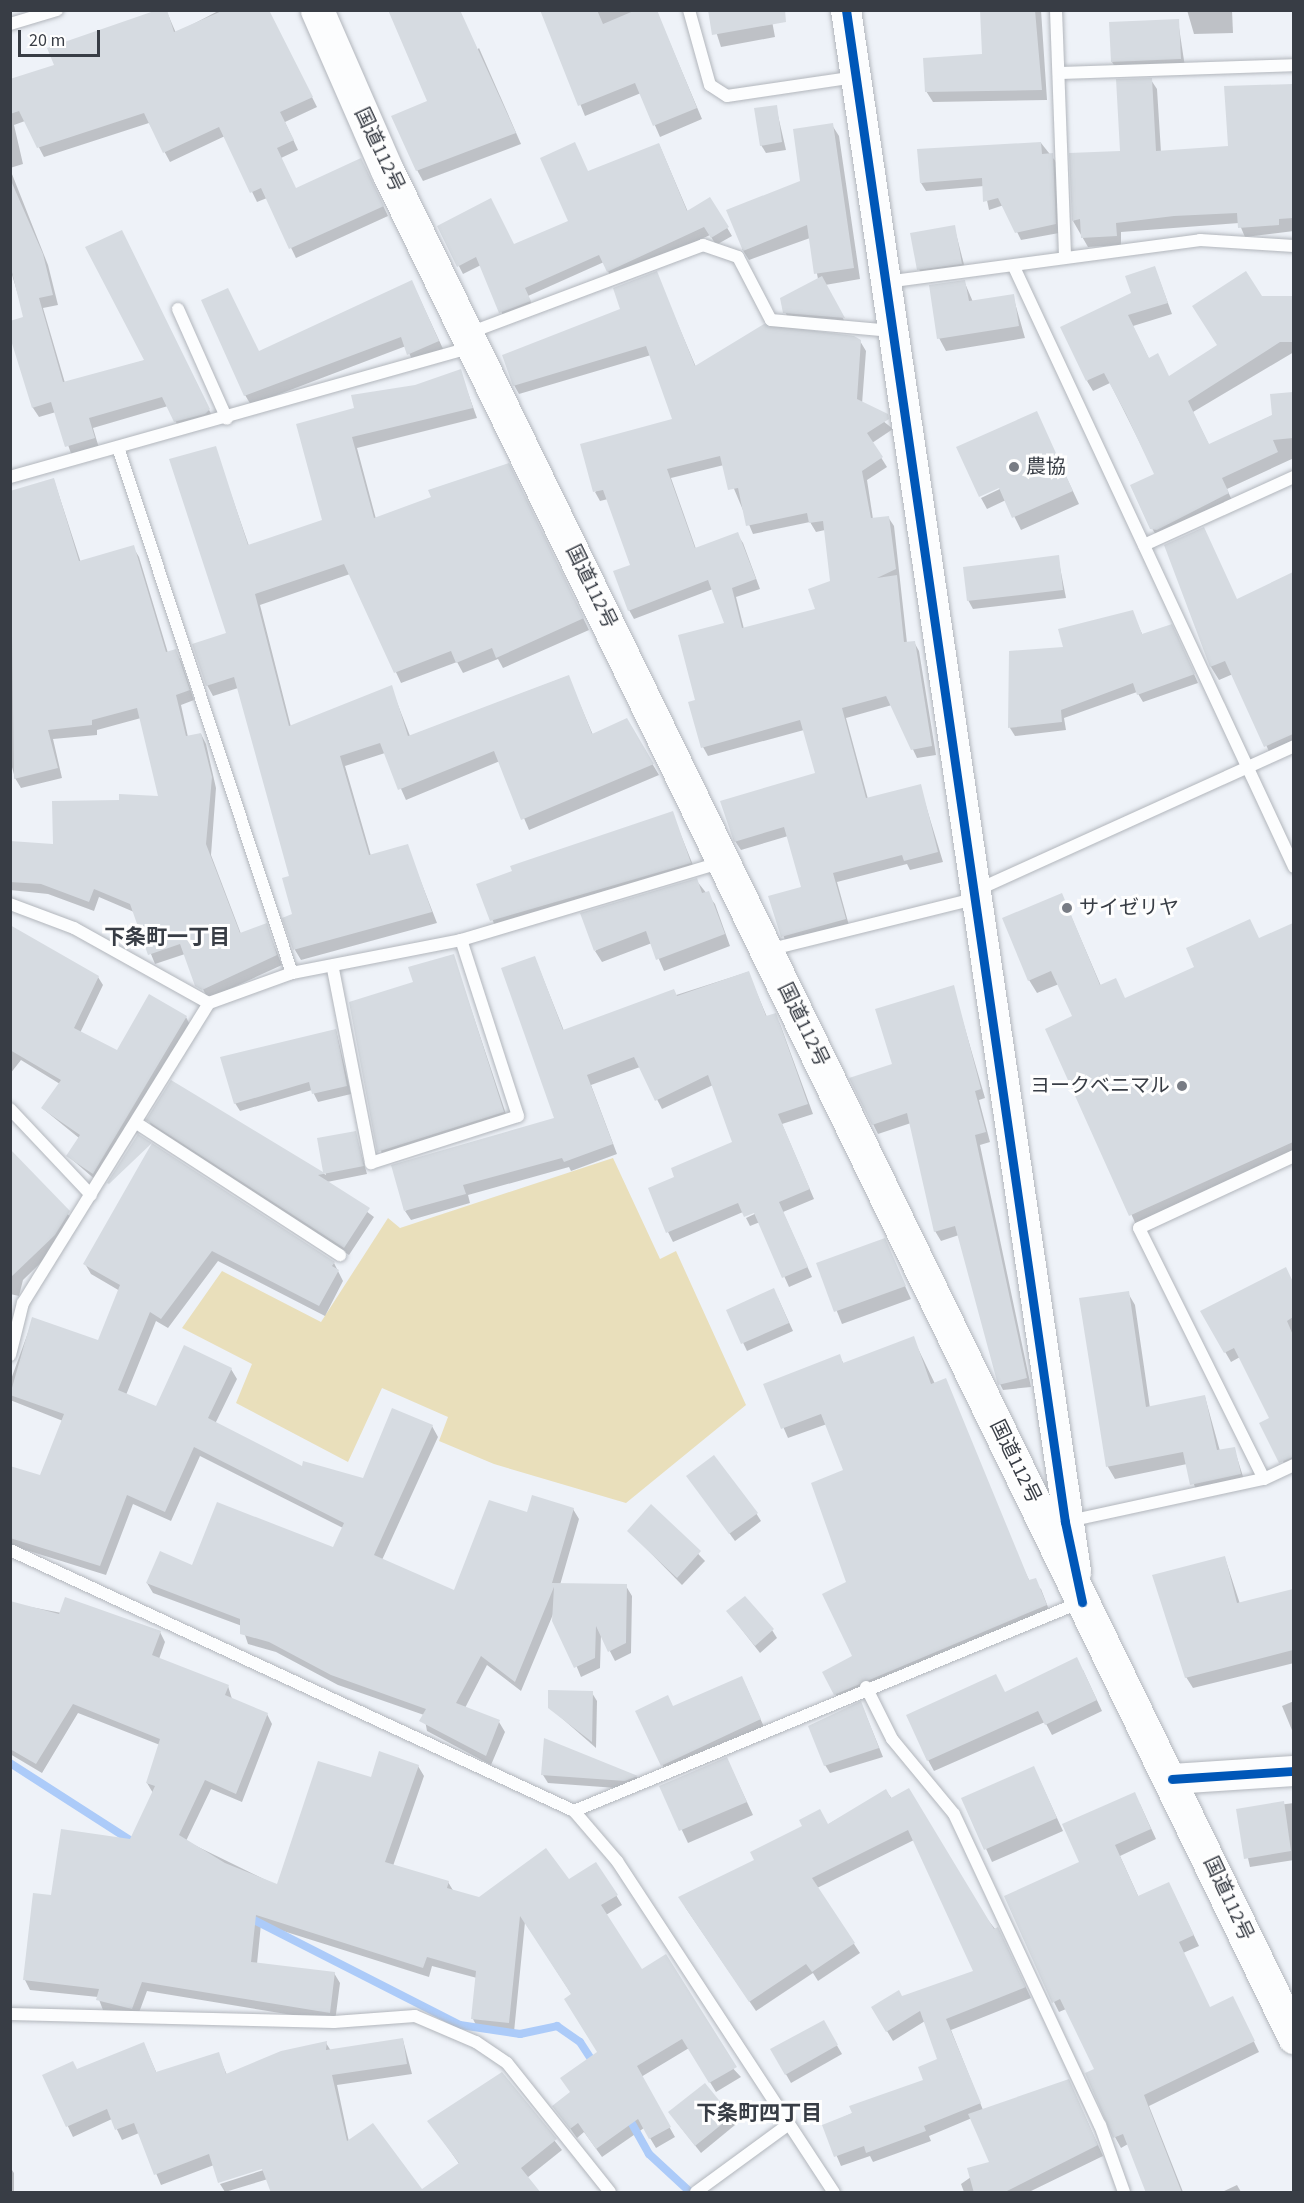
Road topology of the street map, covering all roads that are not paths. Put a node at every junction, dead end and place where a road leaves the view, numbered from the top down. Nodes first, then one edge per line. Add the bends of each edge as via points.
1 (57, 10) edge
2 (317, 10) edge
3 (689, 10) edge
4 (846, 10) edge
5 (1056, 10) edge
6 (10, 24) edge
7 (1293, 65) edge
8 (1059, 73) junction
9 (855, 77) junction
10 (1293, 246) edge
11 (1065, 257) junction
12 (1014, 267) junction
13 (885, 282) junction
14 (178, 309) dead end
15 (892, 331) junction
16 (471, 340) junction
17 (227, 419) junction
18 (119, 450) junction
19 (10, 477) edge
20 (1293, 477) edge
21 (1144, 545) junction
22 (1293, 746) edge
23 (1246, 767) junction
24 (724, 862) junction
25 (1293, 867) edge
26 (978, 894) junction
27 (10, 904) edge
28 (461, 939) junction
29 (767, 951) junction
30 (333, 969) junction
31 (292, 974) junction
32 (209, 1003) junction
33 (12, 1113) edge
34 (138, 1124) junction
35 (1293, 1156) edge
36 (91, 1195) junction
37 (340, 1255) dead end
38 (10, 1355) edge
39 (1293, 1465) edge
40 (1264, 1479) junction
41 (1065, 1522) junction
42 (10, 1550) edge
43 (1082, 1602) junction
44 (866, 1687) junction
45 (1293, 1771) edge
46 (1172, 1779) junction
47 (574, 1811) junction
48 (1286, 2003) edge
49 (10, 2014) edge
50 (1293, 2037) edge
51 (789, 2124) junction
52 (610, 2193) edge
53 (696, 2193) edge
54 (834, 2193) edge
55 (1125, 2193) edge

1 - 6 lane
2 - 16 highway, 国道112号
3 - 9 lane via 710,85 727,96
4 - 9 street
5 - 8 lane
7 - 8 lane
8 - 11 lane
9 - 13 street
10 - 11 lane via 1200,240
11 - 12 lane
12 - 13 lane
12 - 21 lane
13 - 15 street
14 - 17 lane
15 - 16 lane via 771,320 738,257 703,245
15 - 26 street
16 - 17 lane
16 - 24 highway, 国道112号
17 - 18 lane
18 - 19 lane
18 - 31 lane
20 - 21 lane
21 - 23 lane
22 - 23 lane
23 - 25 lane
23 - 26 lane
24 - 28 lane
24 - 29 highway, 国道112号
26 - 29 lane
26 - 41 street
27 - 32 lane via 74,928
28 - 30 lane
28 - 30 lane via 518,1116 371,1163
29 - 43 highway, 国道112号
30 - 31 lane
31 - 32 lane
32 - 34 lane
33 - 36 lane
34 - 36 lane
34 - 37 lane
35 - 40 lane via 1139,1228
36 - 38 lane via 23,1304
39 - 40 lane
40 - 41 lane
41 - 43 street
42 - 47 lane
43 - 44 lane
43 - 46 highway, 国道112号
44 - 47 lane
44 - 55 lane via 892,1739 954,1814 1100,2125
45 - 46 street
46 - 48 highway, 国道112号
47 - 51 lane via 616,1861
48 - 50 highway, 国道112号
49 - 52 lane via 334,2022 415,2016 476,2042 507,2063
51 - 53 lane
51 - 54 lane

